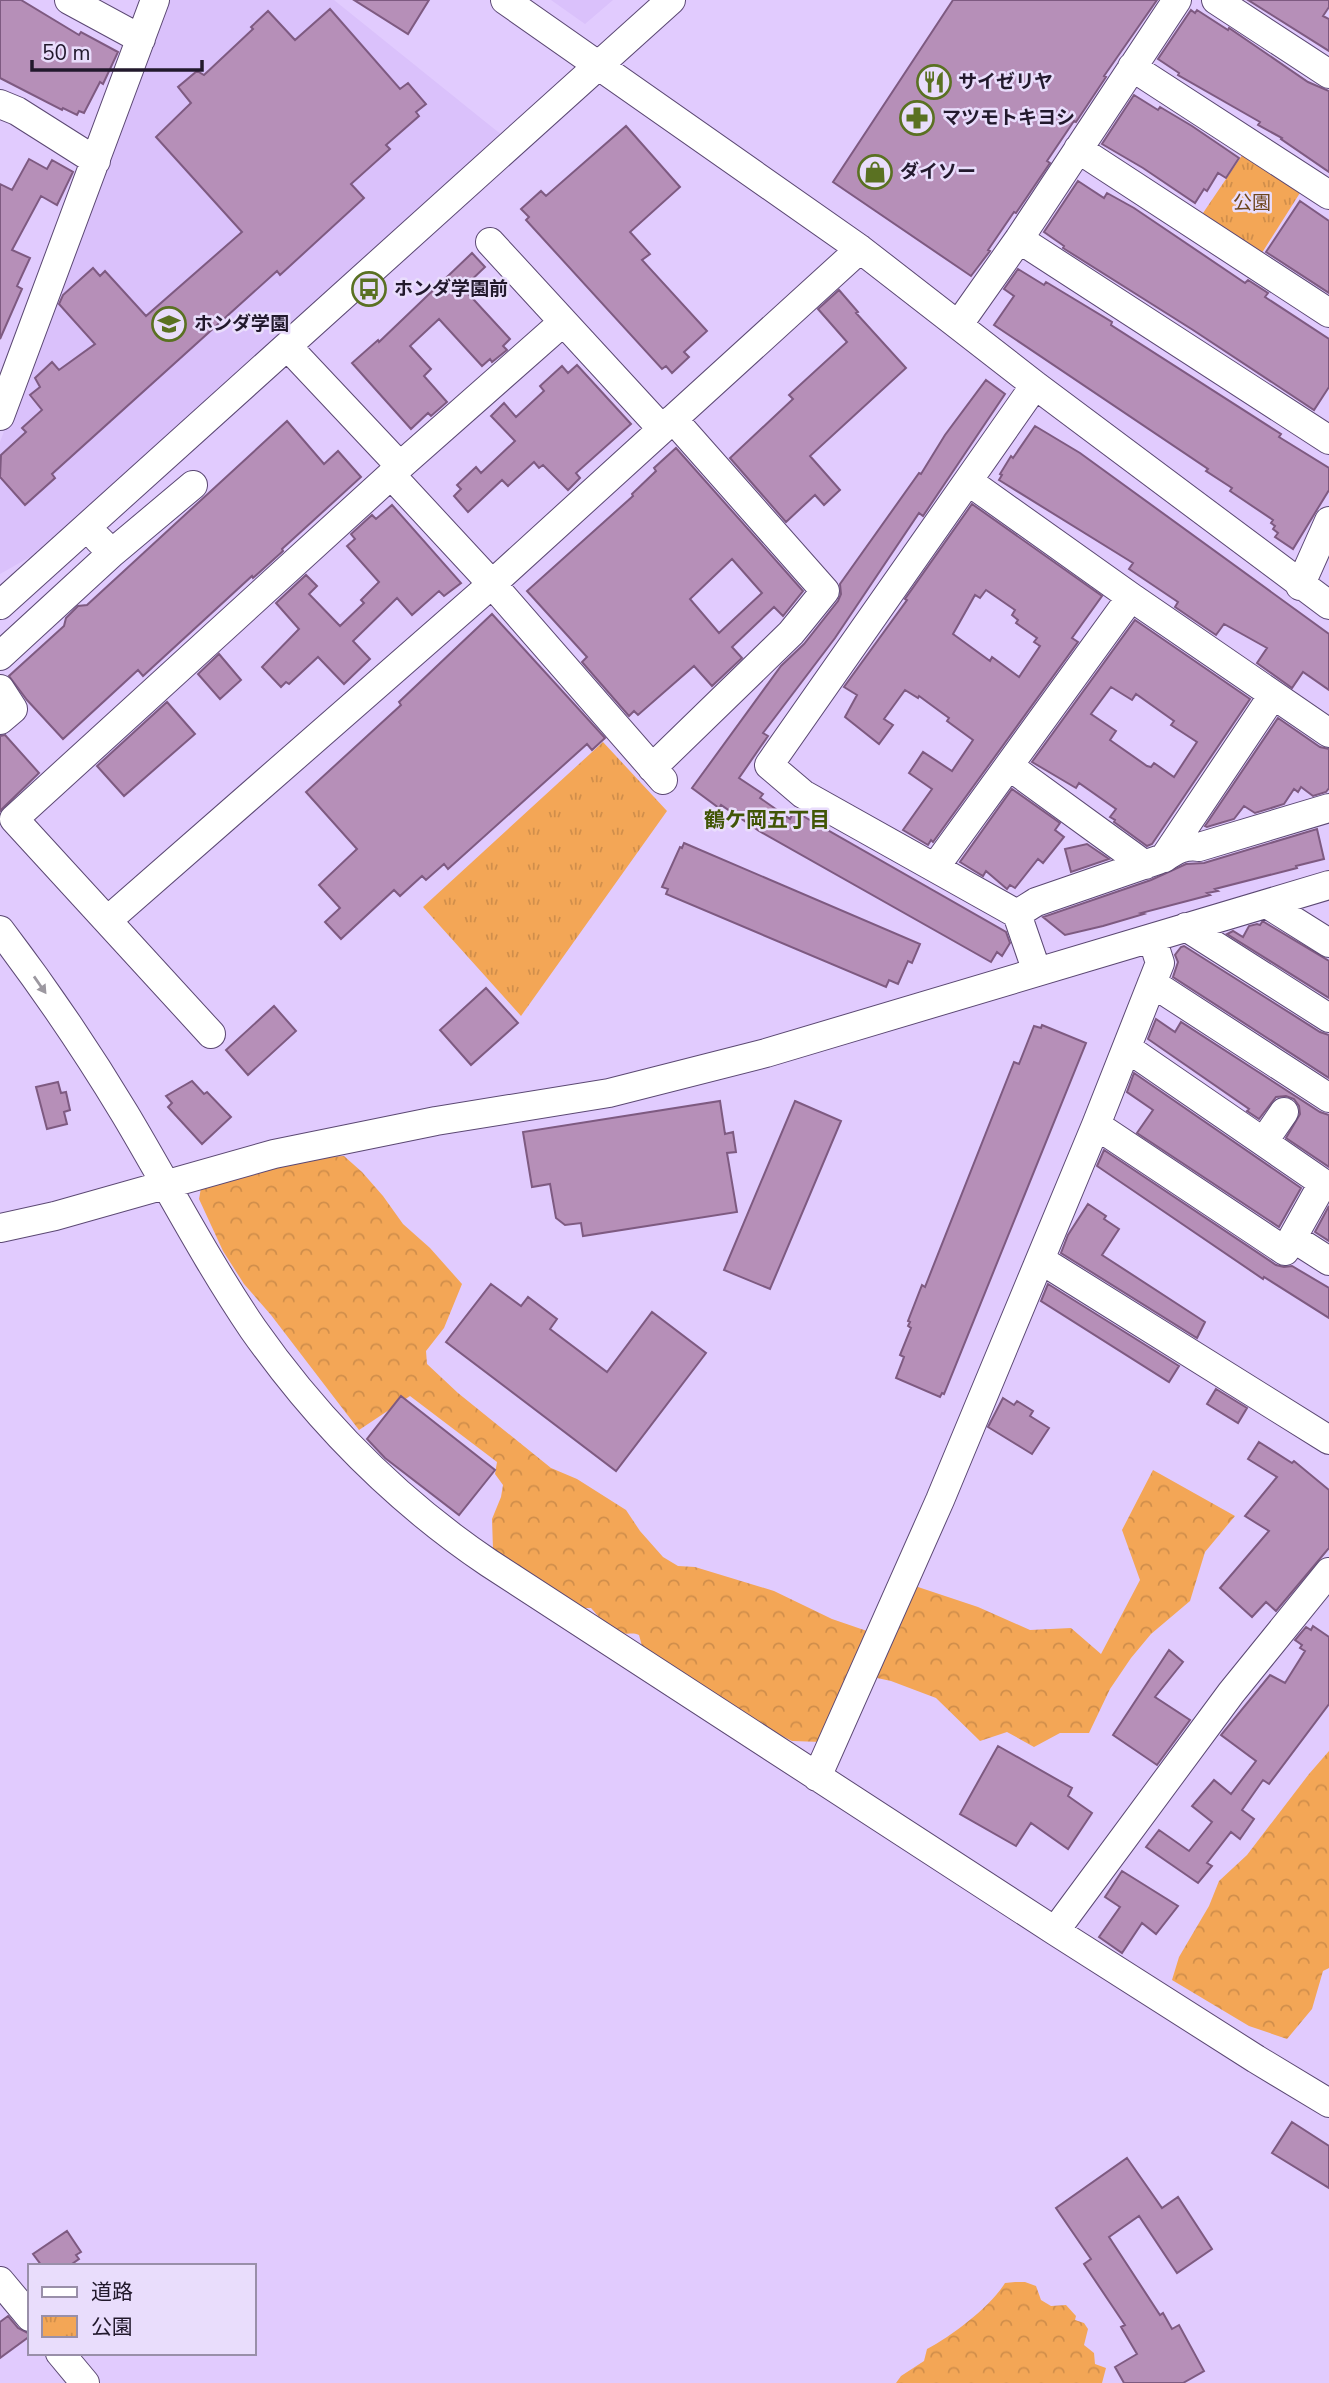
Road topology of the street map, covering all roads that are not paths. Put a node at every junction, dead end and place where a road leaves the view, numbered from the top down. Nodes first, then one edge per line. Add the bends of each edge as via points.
1 (69, 0) edge
2 (155, 0) edge
3 (505, 0) edge
4 (671, 0) edge
5 (1177, 0) edge
6 (1216, 0) edge
7 (141, 38) junction
8 (597, 66) junction
9 (1132, 67) junction
10 (1329, 74) edge
11 (0, 104) edge
12 (1078, 149) junction
13 (96, 161) junction
14 (1329, 195) edge
15 (1019, 239) junction
16 (490, 242) dead end
17 (860, 249) junction
18 (1329, 313) edge
19 (562, 323) junction
20 (959, 324) junction
21 (288, 347) junction
22 (1035, 385) junction
23 (0, 416) edge
24 (668, 424) junction
25 (1329, 440) edge
26 (396, 470) junction
27 (968, 481) junction
28 (193, 485) dead end
29 (1329, 521) edge
30 (87, 527) junction
31 (111, 553) junction
32 (492, 584) junction
33 (1300, 586) junction
34 (1131, 597) junction
35 (0, 605) edge
36 (1329, 605) edge
37 (0, 656) edge
38 (0, 689) edge
39 (1273, 695) junction
40 (0, 720) edge
41 (1329, 733) edge
42 (1009, 766) junction
43 (1329, 808) edge
44 (1155, 861) junction
45 (936, 866) junction
46 (1329, 885) edge
47 (1267, 904) junction
48 (1017, 914) junction
49 (108, 920) junction
50 (1186, 927) junction
51 (0, 930) edge
52 (1152, 938) junction
53 (1329, 943) edge
54 (1037, 972) junction
55 (1152, 983) junction
56 (1329, 1018) edge
57 (211, 1034) dead end
58 (1127, 1048) junction
59 (1329, 1098) edge
60 (1284, 1112) dead end
61 (1096, 1125) junction
62 (1264, 1141) junction
63 (1326, 1178) edge
64 (166, 1186) junction
65 (0, 1228) edge
66 (1293, 1238) junction
67 (1041, 1260) junction
68 (1329, 1261) edge
69 (1329, 1440) edge
70 (1329, 1572) edge
71 (817, 1777) junction
72 (1055, 1931) junction
73 (1329, 2103) edge
74 (0, 2281) edge
75 (28, 2315) edge
76 (62, 2355) edge
77 (85, 2383) edge

1 - 7 street
2 - 7 street
3 - 8 street
4 - 8 street
5 - 9 street
6 - 10 street
7 - 13 street
8 - 17 street
8 - 21 street
9 - 12 street
9 - 14 street
11 - 13 street
12 - 15 street
12 - 18 street
13 - 23 street
15 - 20 street
15 - 25 street
16 - 19 street
17 - 20 street
17 - 24 street
19 - 24 street
19 - 26 street
20 - 22 street
21 - 26 street
21 - 30 street
22 - 27 street
22 - 33 street
24 - 32 street
24 - 32 street via 825,591 657,774
26 - 32 street
26 - 49 street via 14,819
27 - 34 street
27 - 45 street via 769,765 803,794
28 - 31 street
29 - 33 street
30 - 31 street
30 - 35 street
31 - 37 street
32 - 49 street
33 - 36 street
34 - 39 street
34 - 42 street
38 - 40 street via 13,709
39 - 41 street
39 - 44 street
42 - 44 street
42 - 45 street
43 - 44 street via 1199,847 1177,849
44 - 48 street via 1036,902
45 - 48 street
46 - 47 street
47 - 50 street
47 - 53 street
48 - 54 street
49 - 57 street
50 - 52 street
50 - 56 street
51 -> 64 street via 95,1066
52 - 54 street
52 - 55 street via 1160,963
54 - 64 street via 766,1053 609,1093 274,1154
55 - 58 street
55 - 59 street
58 - 61 street
58 - 62 street
60 - 62 street
61 - 66 street via 1285,1251
61 - 67 street
62 - 63 street
63 - 66 street
64 - 65 street
64 - 71 street via 220,1278 281,1365 347,1444 389,1484 455,1540
66 - 68 street
67 - 69 street
67 - 71 street
70 - 72 street via 1231,1693
71 - 72 street
72 - 73 street
74 - 75 street
76 - 77 street

